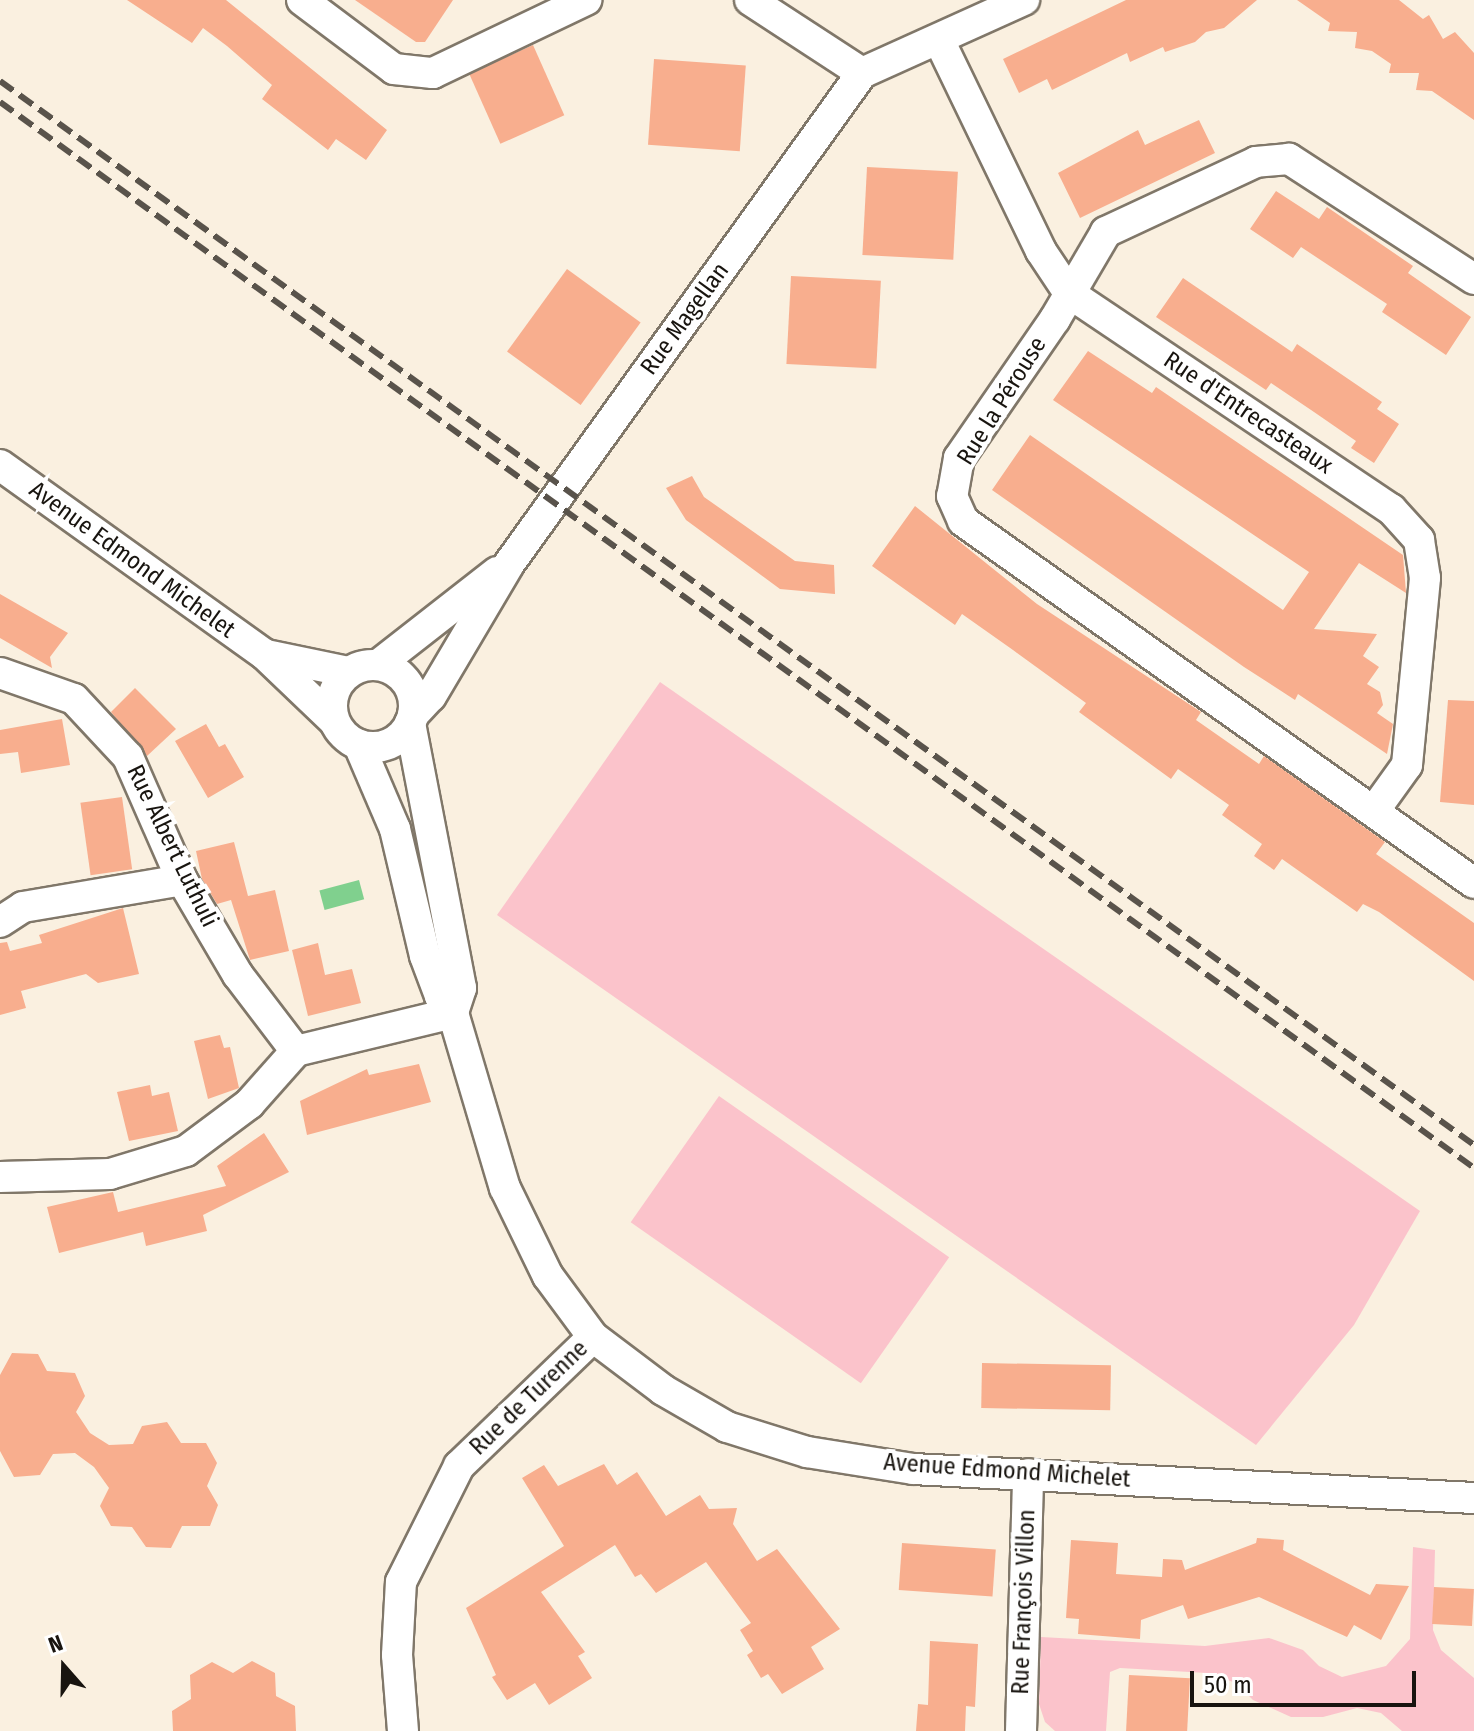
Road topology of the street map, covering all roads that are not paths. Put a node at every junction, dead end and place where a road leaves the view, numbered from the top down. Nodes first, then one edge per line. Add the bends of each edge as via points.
1 (302, 0) edge
2 (586, 0) edge
3 (750, 0) edge
4 (1024, 0) edge
5 (940, 42) junction
6 (862, 73) junction
7 (1474, 279) edge
8 (1069, 293) junction
9 (0, 465) edge
10 (509, 564) junction
11 (264, 654) junction
12 (378, 665) junction
13 (349, 672) junction
14 (0, 673) edge
15 (412, 719) junction
16 (334, 721) junction
17 (359, 745) junction
18 (1374, 811) junction
19 (182, 880) junction
20 (1474, 883) edge
21 (0, 922) edge
22 (453, 1013) junction
23 (296, 1051) junction
24 (0, 1177) edge
25 (593, 1337) junction
26 (1028, 1474) junction
27 (1474, 1498) edge
28 (403, 1731) edge
29 (1021, 1731) edge

1 - 2 street via 394,69 433,73
3 - 6 street
4 - 5 street
5 - 6 street
5 - 8 street, Rue d'Entrecasteaux via 1041,251
6 - 10 street, Rue Magellan
7 - 8 street, Rue la Pérouse via 1289,159 1256,162 1106,232
8 - 18 street, Rue d'Entrecasteaux via 1391,509 1419,540 1425,578 1407,765
8 - 18 street, Rue la Pérouse via 959,458 952,496 963,521
9 - 11 street, Avenue Edmond Michelet
10 - 12 street, Rue Magellan
10 - 15 street, Rue Magellan
11 - 13 street, Avenue Edmond Michelet
11 - 16 street, Avenue Edmond Michelet
12 - 13 street
12 - 15 street via 402,677 414,702
13 - 16 street via 333,694
14 - 19 street, Rue Albert Luthuli via 74,699 102,724 148,795
15 - 17 street via 395,741
15 - 22 street, Avenue Edmond Michelet via 461,988
16 - 17 street
17 - 22 street, Avenue Edmond Michelet via 395,829 425,956 440,996
18 - 20 street, Rue la Pérouse
19 - 21 street via 23,907
19 - 23 street, Rue Albert Luthuli via 238,975
22 - 23 street
22 - 25 street, Avenue Edmond Michelet via 505,1188 548,1276
23 - 24 street via 249,1104 186,1151 110,1174
25 - 26 street, Avenue Edmond Michelet via 663,1390 727,1427 807,1452 913,1469
25 - 28 street, Rue de Turenne via 459,1466 401,1582 397,1655
26 - 27 street, Avenue Edmond Michelet
26 - 29 street, Rue François Villon

